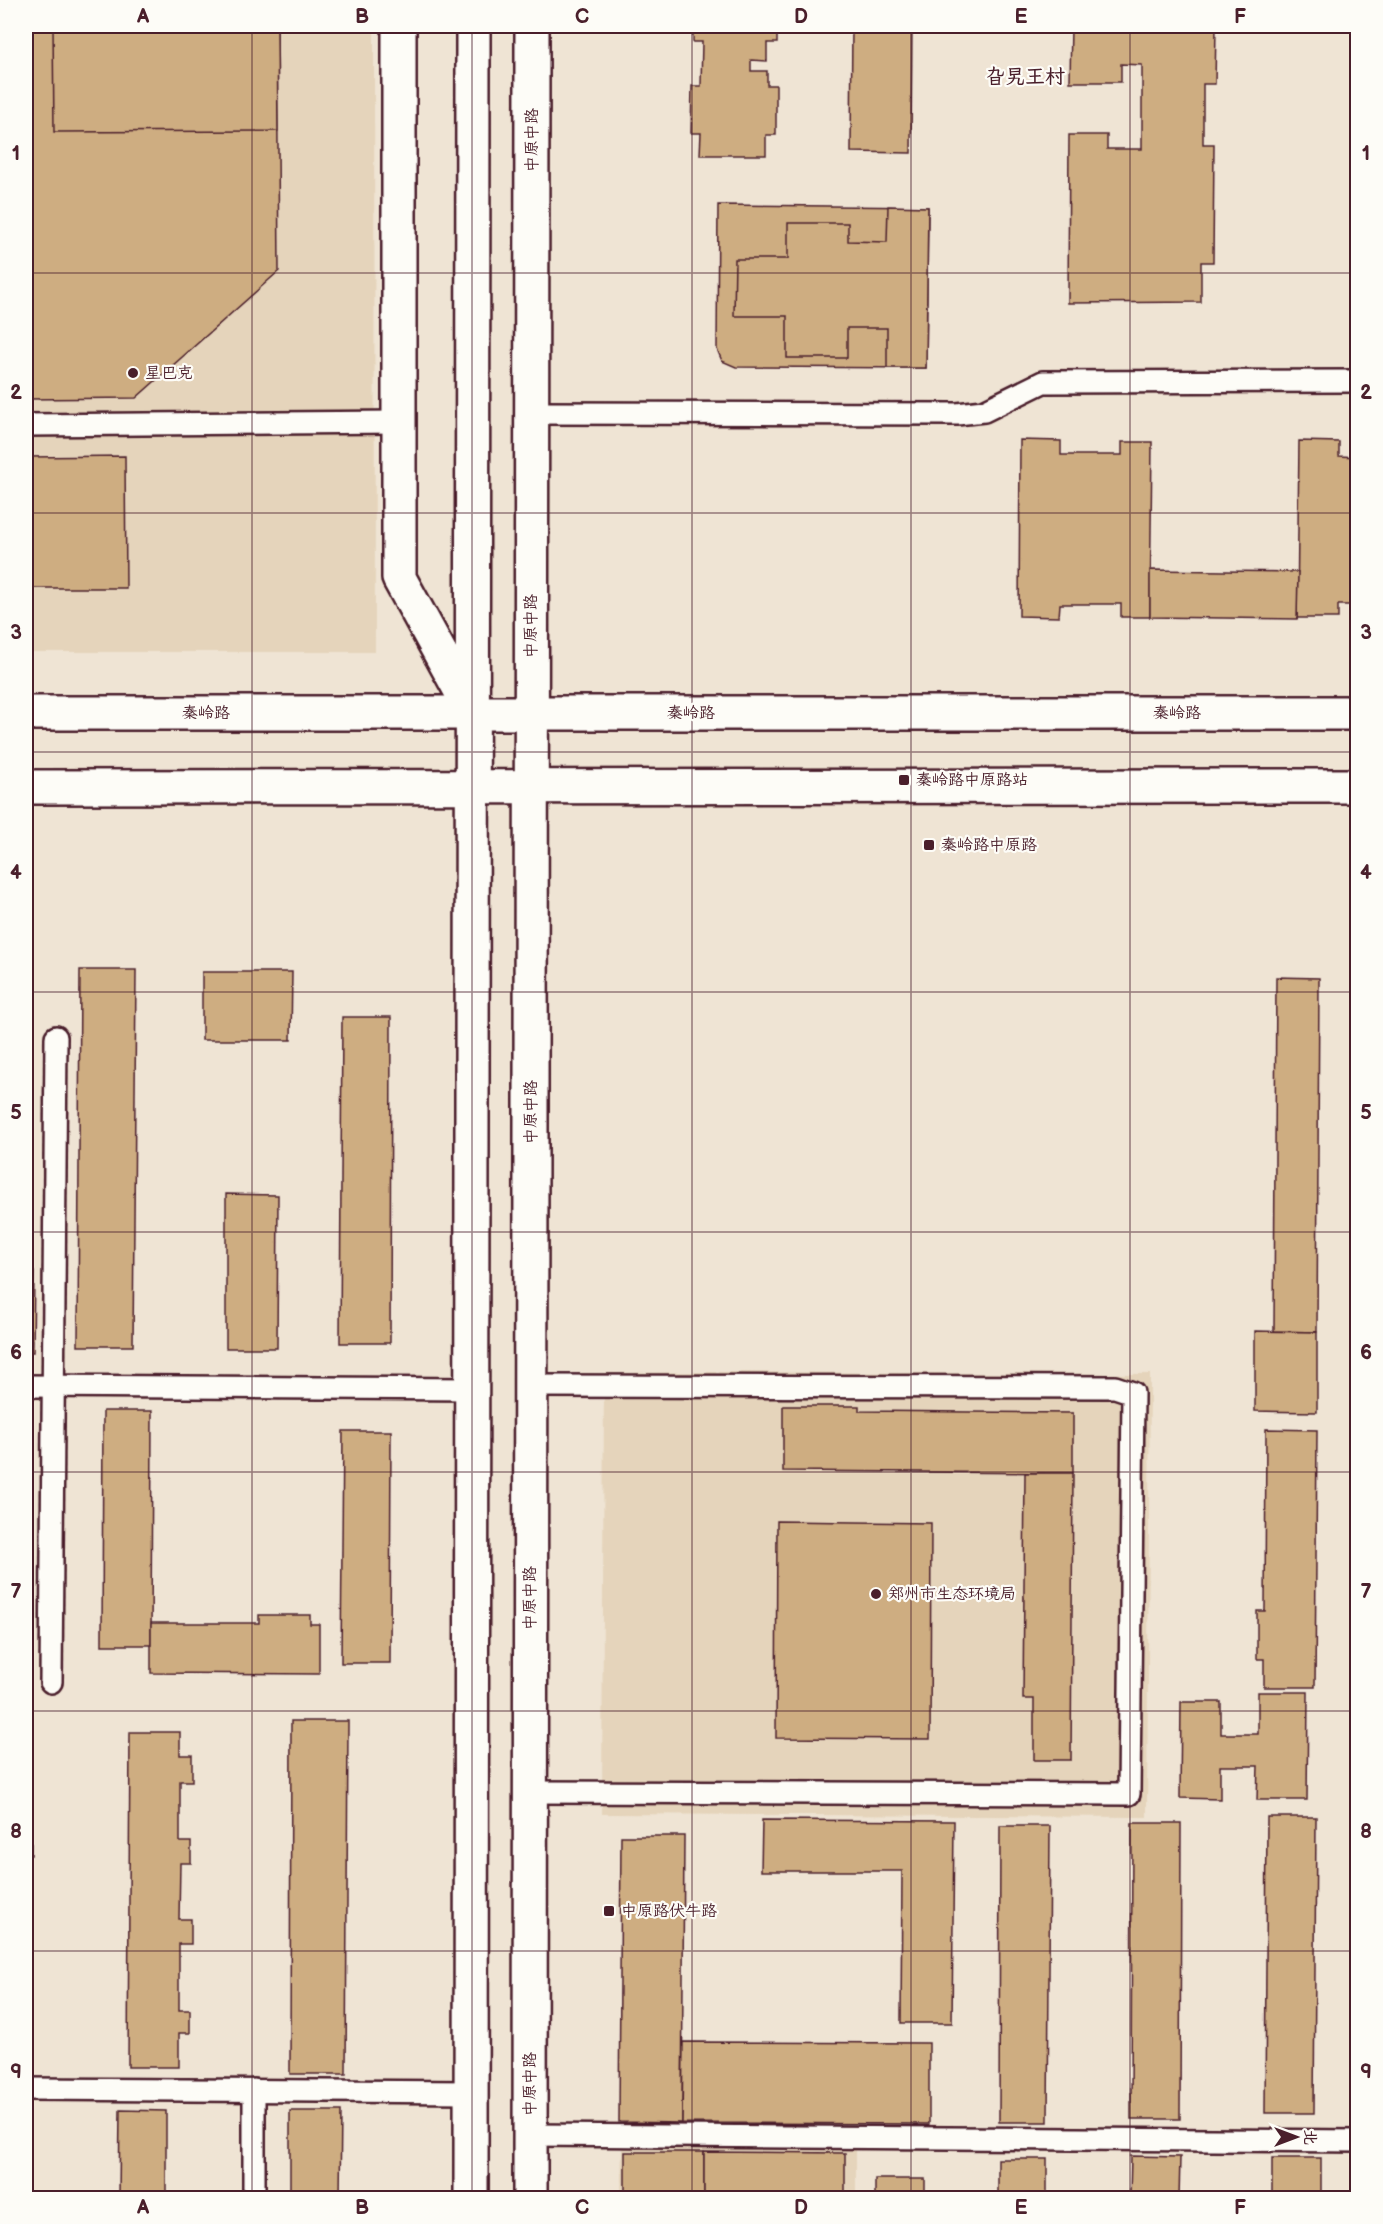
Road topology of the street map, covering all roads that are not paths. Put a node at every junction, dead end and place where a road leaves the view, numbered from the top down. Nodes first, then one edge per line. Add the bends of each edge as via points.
1 (399, 26) edge
2 (473, 26) edge
3 (532, 26) edge
4 (1358, 381) edge
5 (532, 413) junction
6 (399, 422) junction
7 (26, 425) edge
8 (26, 713) edge
9 (473, 713) junction
10 (531, 713) junction
11 (1358, 713) edge
12 (473, 786) junction
13 (531, 786) junction
14 (1358, 786) edge
15 (26, 787) edge
16 (56, 1037) dead end
17 (26, 1386) edge
18 (54, 1386) junction
19 (530, 1386) junction
20 (471, 1389) junction
21 (51, 1682) dead end
22 (530, 1792) junction
23 (26, 2089) edge
24 (254, 2091) junction
25 (471, 2092) junction
26 (530, 2134) junction
27 (1358, 2141) edge
28 (254, 2199) edge
29 (471, 2199) edge
30 (530, 2199) edge

1 - 6 main road
2 - 9 main road
3 - 5 main road, 中原中路
4 - 5 lane via 1043,382 984,411 957,414
5 - 10 main road, 中原中路
6 - 7 lane
6 - 9 main road via 399,578
8 - 9 main road, 秦岭路
9 - 10 main road, 秦岭路
9 - 12 main road
10 - 11 main road, 秦岭路
10 - 13 main road, 中原中路
12 - 13 main road
12 - 15 main road
12 - 20 main road
13 - 14 main road
13 - 19 main road, 中原中路
16 - 18 lane
17 - 18 lane
18 - 20 lane
18 - 21 lane
19 - 22 main road, 中原中路
19 - 22 lane via 1115,1387 1133,1393 1129,1794
20 - 25 main road
22 - 26 main road, 中原中路
23 - 24 lane
24 - 25 lane
24 - 28 lane
25 - 29 main road
26 - 27 lane
26 - 30 main road, 中原中路

